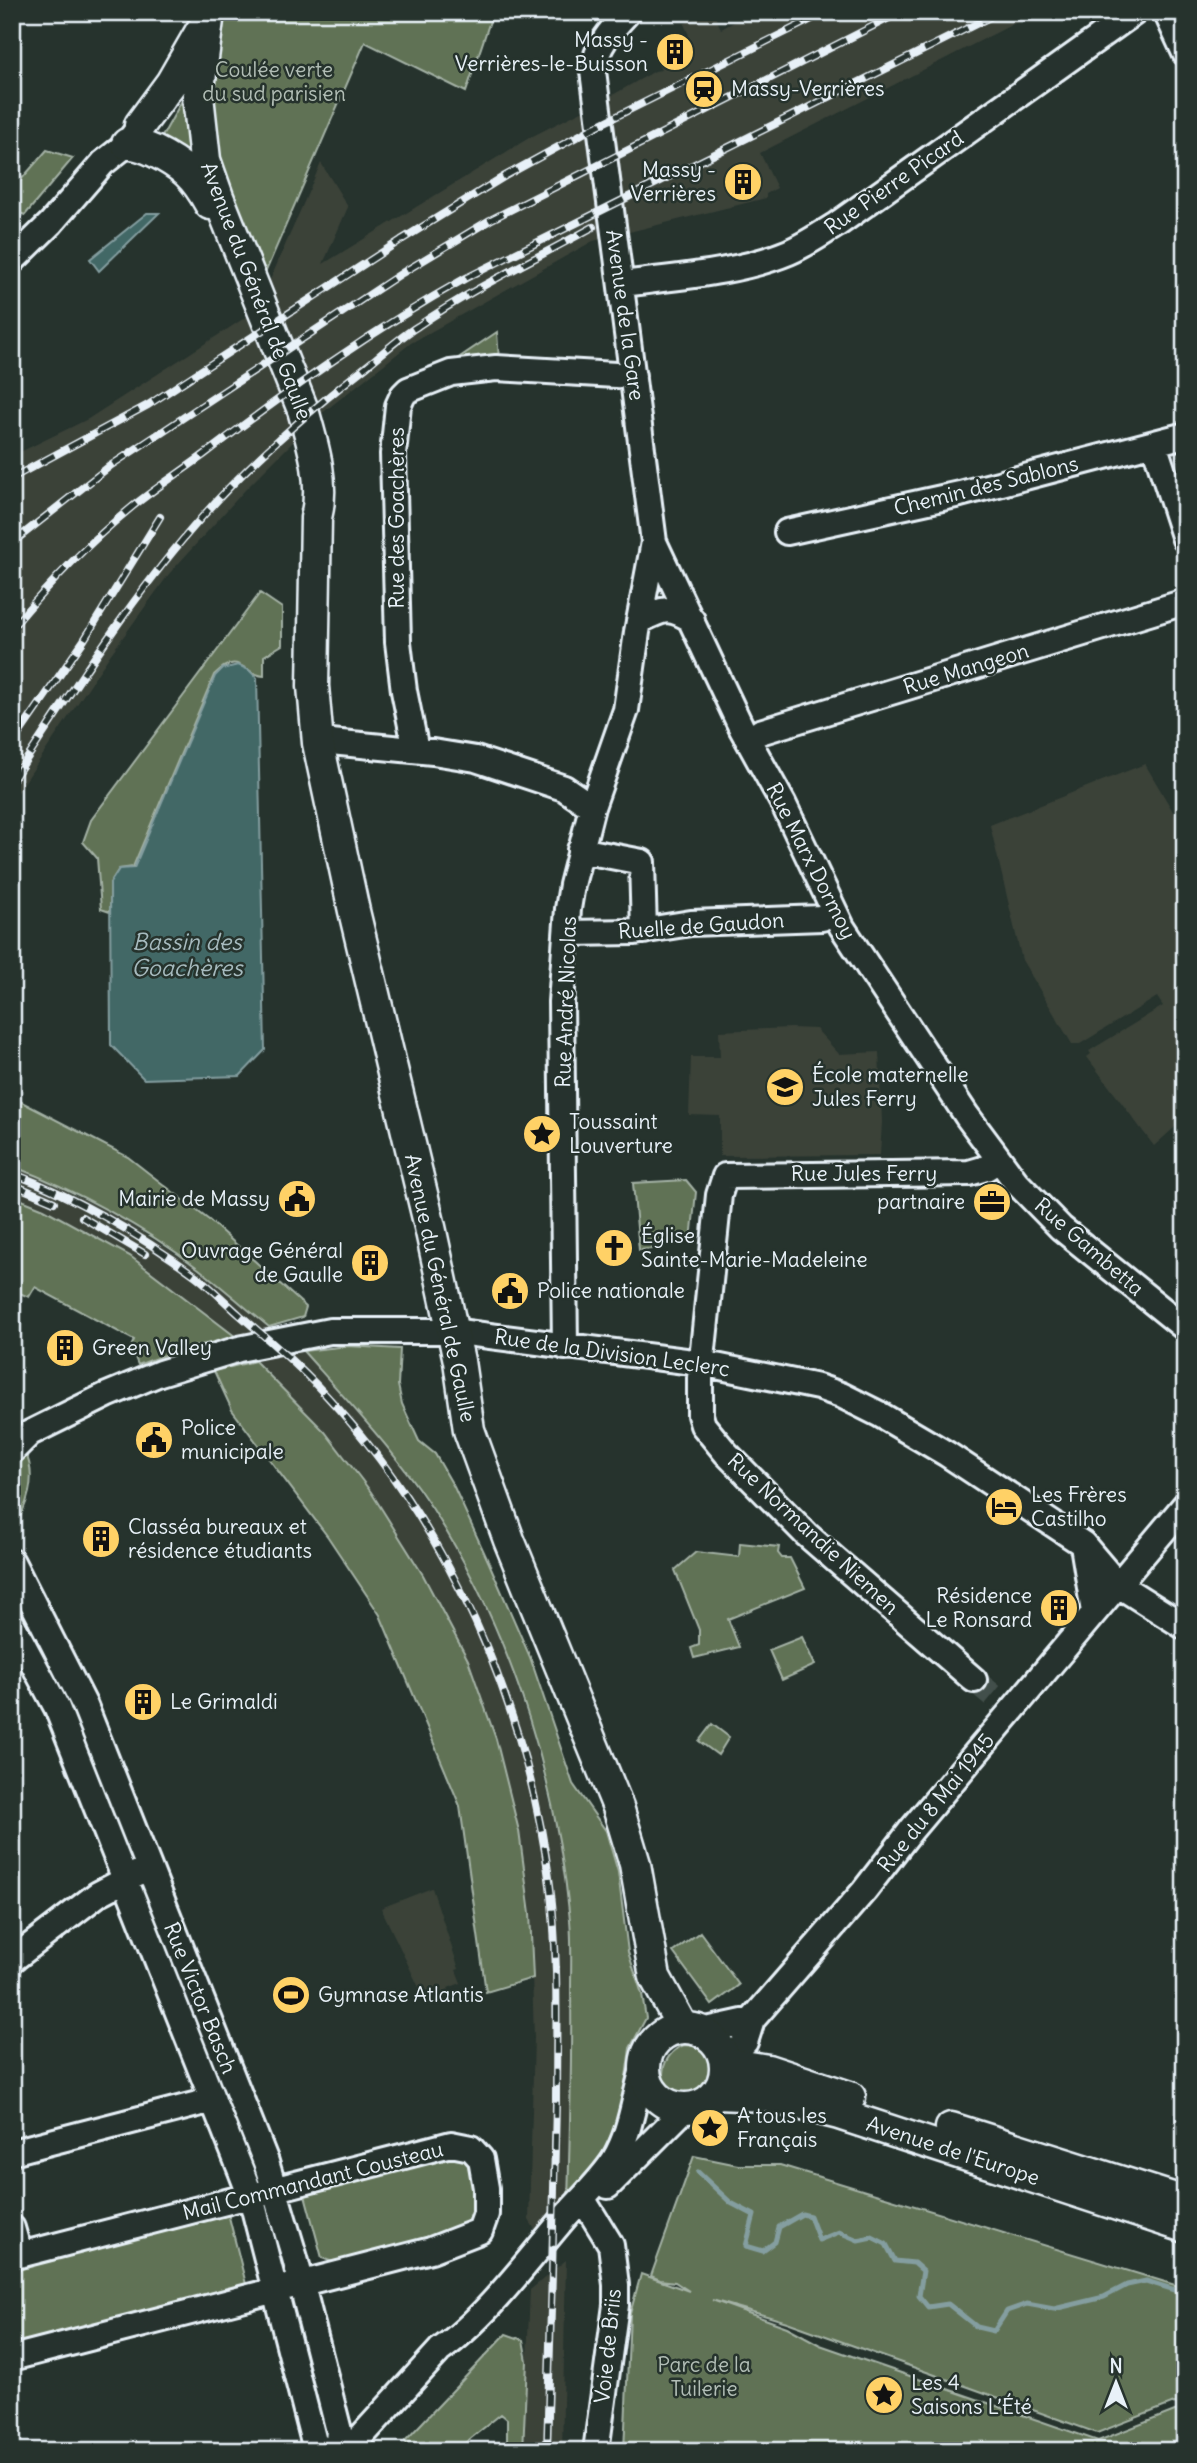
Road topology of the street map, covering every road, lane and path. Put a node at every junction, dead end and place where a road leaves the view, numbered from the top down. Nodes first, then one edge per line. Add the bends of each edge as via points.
1 (628, 12) edge
2 (1135, 12) edge
3 (1166, 12) edge
4 (210, 16) edge
5 (1185, 53) edge
6 (134, 135) junction
7 (12, 261) edge
8 (622, 284) junction
9 (633, 376) junction
10 (1185, 435) edge
11 (1154, 444) junction
12 (316, 518) junction
13 (787, 532) dead end
14 (1185, 539) edge
15 (654, 542) junction
16 (1185, 602) edge
17 (692, 620) junction
18 (639, 621) junction
19 (749, 739) junction
20 (331, 742) dead end
21 (416, 750) junction
22 (592, 807) junction
23 (580, 850) junction
24 (833, 909) junction
25 (644, 931) junction
26 (566, 933) junction
27 (999, 1160) junction
28 (726, 1176) joint
29 (1185, 1328) edge
30 (451, 1331) junction
31 (565, 1347) junction
32 (701, 1363) junction
33 (21, 1433) edge
34 (12, 1451) edge
35 (1185, 1505) edge
36 (1083, 1544) junction
37 (12, 1562) edge
38 (1117, 1584) junction
39 (1094, 1612) junction
40 (12, 1624) edge
41 (1185, 1627) edge
42 (974, 1679) tunnel mouth
43 (147, 1867) junction
44 (125, 1880) junction
45 (12, 1960) edge
46 (752, 2020) junction
47 (693, 2029) junction
48 (645, 2063) junction
49 (726, 2063) junction
50 (717, 2094) junction
51 (213, 2100) junction
52 (685, 2109) junction
53 (12, 2152) edge
54 (276, 2190) junction
55 (251, 2197) junction
56 (1185, 2202) edge
57 (577, 2210) junction
58 (1185, 2227) edge
59 (12, 2228) edge
60 (18, 2256) edge
61 (302, 2284) junction
62 (275, 2292) junction
63 (453, 2341) junction
64 (12, 2358) edge
65 (323, 2451) edge
66 (337, 2451) edge
67 (348, 2451) edge
68 (367, 2451) edge
69 (596, 2451) edge

1 - 8 street, Avenue de la Gare via 599,48 593,71
2 - 8 street, Rue Pierre Picard via 806,244 739,267
3 - 5 street
4 - 6 main road
4 - 12 main road, Avenue du Général de Gaulle via 198,96 205,160 303,410 318,475 321,500
6 - 7 street
6 - 12 main road, Avenue du Général de Gaulle via 137,143 180,164 211,206 296,420
8 - 9 street, Avenue de la Gare
9 - 15 street, Avenue de la Gare
9 - 21 street, Rue des Goachères via 496,368 451,373 403,395 393,454 398,642
10 - 11 street, Chemin des Sablons
11 - 13 street, Chemin des Sablons
11 - 14 street
12 - 30 main road, Avenue du Général de Gaulle via 313,686 318,743
15 - 17 street, Rue Marx Dormoy
15 - 18 street, Rue André Nicolas
16 - 19 street, Rue Mangeon
17 - 18 street via 669,609
17 - 19 street, Rue Marx Dormoy
18 - 22 street, Rue André Nicolas via 626,710
19 - 24 street, Rue Marx Dormoy
20 - 21 street
21 - 22 street via 496,765 564,788
22 - 23 street, Rue André Nicolas
23 - 25 street via 642,862
23 - 26 street, Rue André Nicolas
24 - 25 street, Ruelle de Gaudon via 822,918 691,923
24 - 27 street, Rue Marx Dormoy
25 - 26 street, Ruelle de Gaudon
26 - 31 street, Rue André Nicolas via 561,1002
27 - 28 street, Rue Jules Ferry via 969,1173
27 - 29 street, Rue Gambetta via 1061,1228
28 - 32 street, Rue Normandie Niemen via 719,1195
30 - 31 street, Rue de la Division Leclerc
30 - 33 street, Rue de la Division Leclerc via 330,1331 239,1349 160,1373
30 - 47 main road, Avenue du Général de Gaulle via 469,1430 618,1807 635,1864 656,1977
31 - 32 street, Rue de la Division Leclerc
32 - 36 street, Rue de la Division Leclerc via 841,1395 947,1454
32 - 42 street, Rue Normandie Niemen via 700,1415 726,1453 807,1535
33 - 34 street, Rue de la Division Leclerc
35 - 38 street, Rue du 8 Mai 1945
36 - 38 street, Rue de la Division Leclerc
36 - 39 street
37 - 43 street, Rue Victor Basch via 85,1706
38 - 39 street, Rue du 8 Mai 1945
38 - 41 street, Rue de la Division Leclerc
39 - 46 street, Rue du 8 Mai 1945 via 1007,1707 864,1891
40 - 44 street, Rue Victor Basch via 57,1709
43 - 44 street
43 - 54 street, Rue Victor Basch
44 - 45 street via 98,1894
44 - 51 street, Rue Victor Basch
46 - 47 street
46 - 49 street, Rue du 8 Mai 1945 via 745,2042
47 - 48 main road via 669,2031 657,2038
47 - 49 main road via 714,2039
48 - 52 main road via 654,2095
48 - 57 street via 632,2117 614,2160
49 - 50 main road
49 - 56 main road, Avenue de l'Europe via 768,2070
50 - 52 main road
50 - 58 main road, Avenue de l'Europe via 765,2096 839,2114
51 - 53 street
51 - 55 street, Rue Victor Basch
52 - 57 street
54 - 55 street, Mail Commandant Cousteau
54 - 61 street, Rue Victor Basch
54 - 61 street, Mail Commandant Cousteau via 450,2144 471,2148 481,2159 486,2214 480,2231 431,2250
55 - 60 street, Mail Commandant Cousteau
55 - 62 street, Rue Victor Basch
57 - 63 street
57 - 69 street, Voie de Briis via 611,2245 616,2286
59 - 60 street
61 - 62 street
61 - 66 street, Rue Victor Basch via 339,2431
62 - 64 street
62 - 65 street, Rue Victor Basch via 314,2442
63 - 67 street
63 - 68 street via 438,2367

